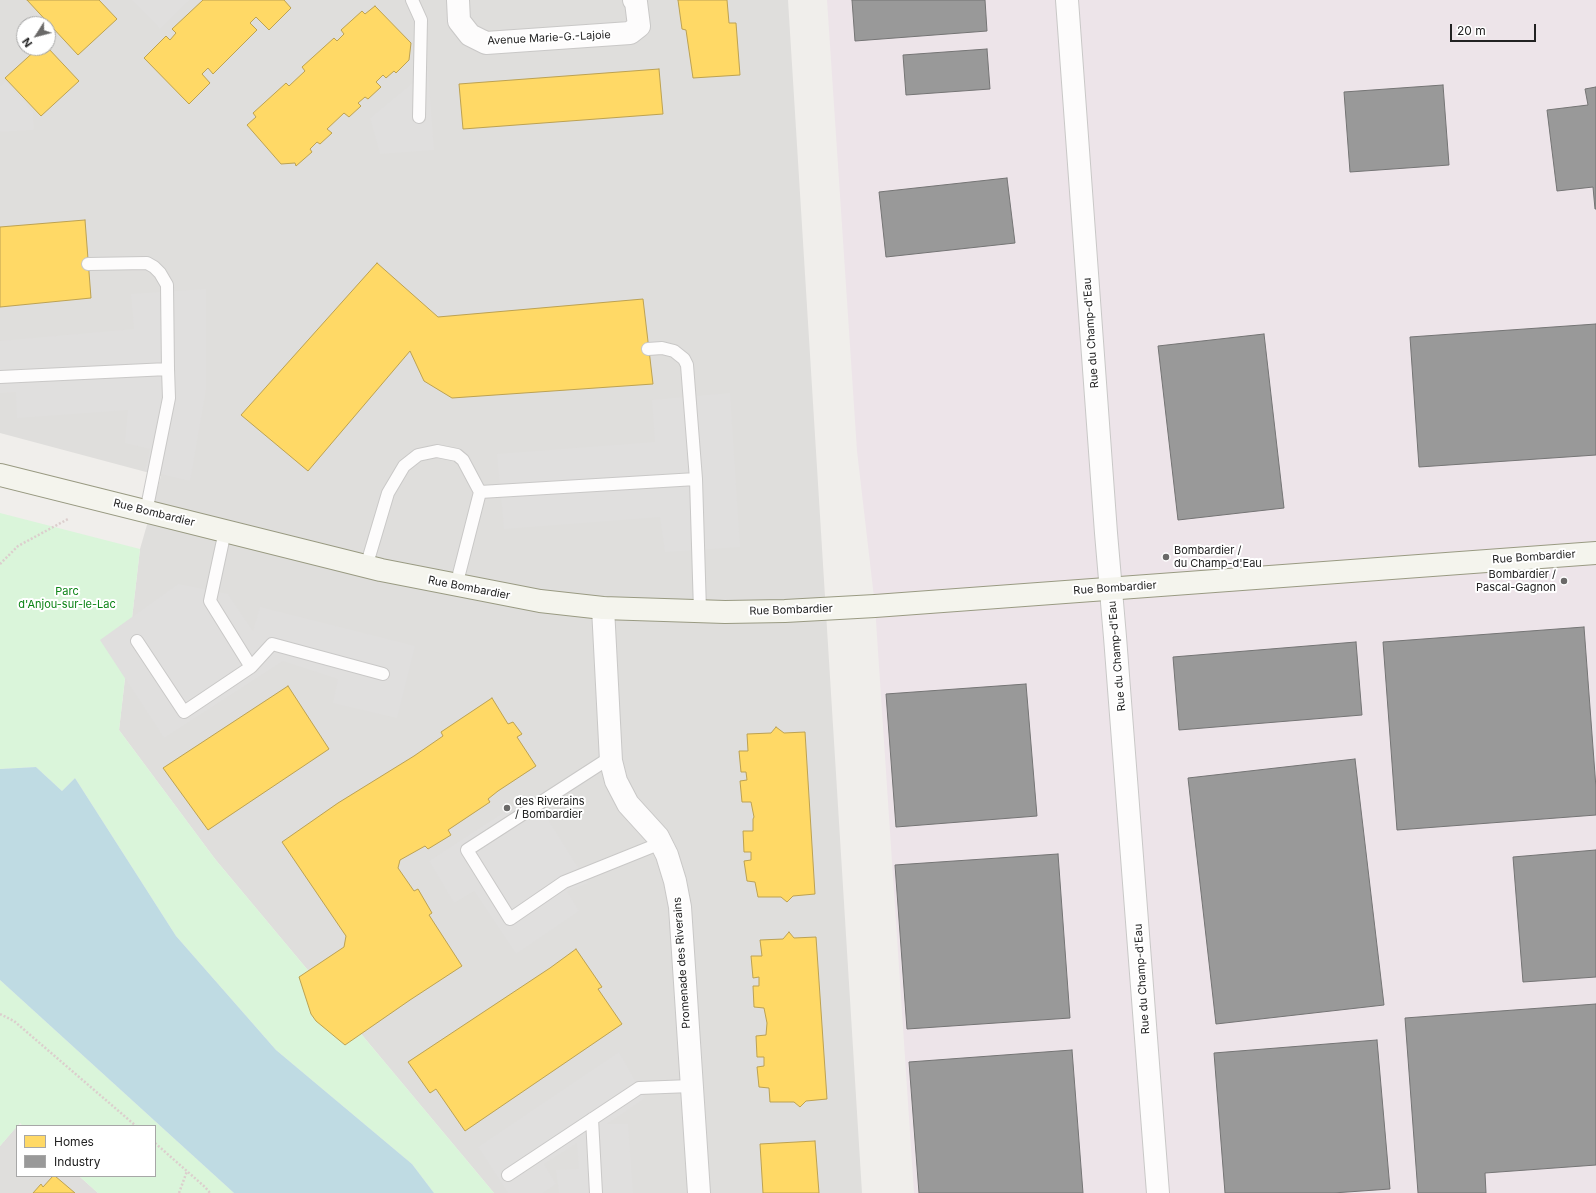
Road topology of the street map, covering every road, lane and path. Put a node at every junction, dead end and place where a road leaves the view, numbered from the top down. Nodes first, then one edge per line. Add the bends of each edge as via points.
1 (412, 0) edge
2 (458, 0) edge
3 (634, 0) edge
4 (1067, 0) edge
5 (419, 117) dead end
6 (88, 264) dead end
7 (648, 349) dead end
8 (168, 369) junction
9 (0, 377) edge
10 (0, 475) edge
11 (696, 479) junction
12 (480, 492) junction
13 (102, 500) junction
14 (146, 512) junction
15 (225, 531) junction
16 (1596, 553) edge
17 (0, 564) edge
18 (366, 566) junction
19 (456, 586) junction
20 (1111, 589) junction
21 (603, 608) junction
22 (700, 611) junction
23 (137, 641) dead end
24 (251, 667) junction
25 (383, 674) dead end
26 (611, 757) junction
27 (661, 843) junction
28 (0, 1014) edge
29 (692, 1086) junction
30 (592, 1119) junction
31 (135, 1125) edge
32 (156, 1144) edge
33 (187, 1171) junction
34 (508, 1175) dead end
35 (179, 1193) edge
36 (210, 1193) edge
37 (596, 1193) edge
38 (699, 1193) edge
39 (1158, 1193) edge

1 - 5 lane via 421,20
2 - 3 street, Avenue Marie-G.-Lajoie via 459,21 470,35 486,43 630,33 639,26
4 - 20 street, Rue du Champ-d'Eau
6 - 8 lane via 147,263 160,273 167,285
7 - 11 lane via 662,348 674,351 687,365
8 - 9 lane
8 - 14 lane via 169,398
10 - 13 street, Rue Bombardier
11 - 12 lane
11 - 22 lane
12 - 18 lane via 463,460 457,455 437,451 418,454 404,466 388,492
12 - 19 lane
13 - 14 street, Rue Bombardier
13 - 17 path via 18,546
14 - 15 street, Rue Bombardier
15 - 18 street, Rue Bombardier
15 - 24 lane via 210,601
16 - 20 street, Rue Bombardier
18 - 19 street, Rue Bombardier
19 - 21 street, Rue Bombardier via 540,601
20 - 22 street, Rue Bombardier via 792,610
20 - 39 street, Rue du Champ-d'Eau
21 - 22 street, Rue Bombardier
21 - 26 street, Promenade des Riverains
23 - 24 lane via 184,712
24 - 25 lane via 272,644
26 - 27 street, Promenade des Riverains via 616,781 628,804
26 - 27 lane via 467,850 510,919 564,882
27 - 29 street, Promenade des Riverains via 669,862 680,907
28 - 31 path via 14,1021
29 - 30 lane via 639,1088
29 - 38 street, Promenade des Riverains
30 - 34 lane
30 - 37 lane
32 - 33 path
33 - 35 path
33 - 36 path

